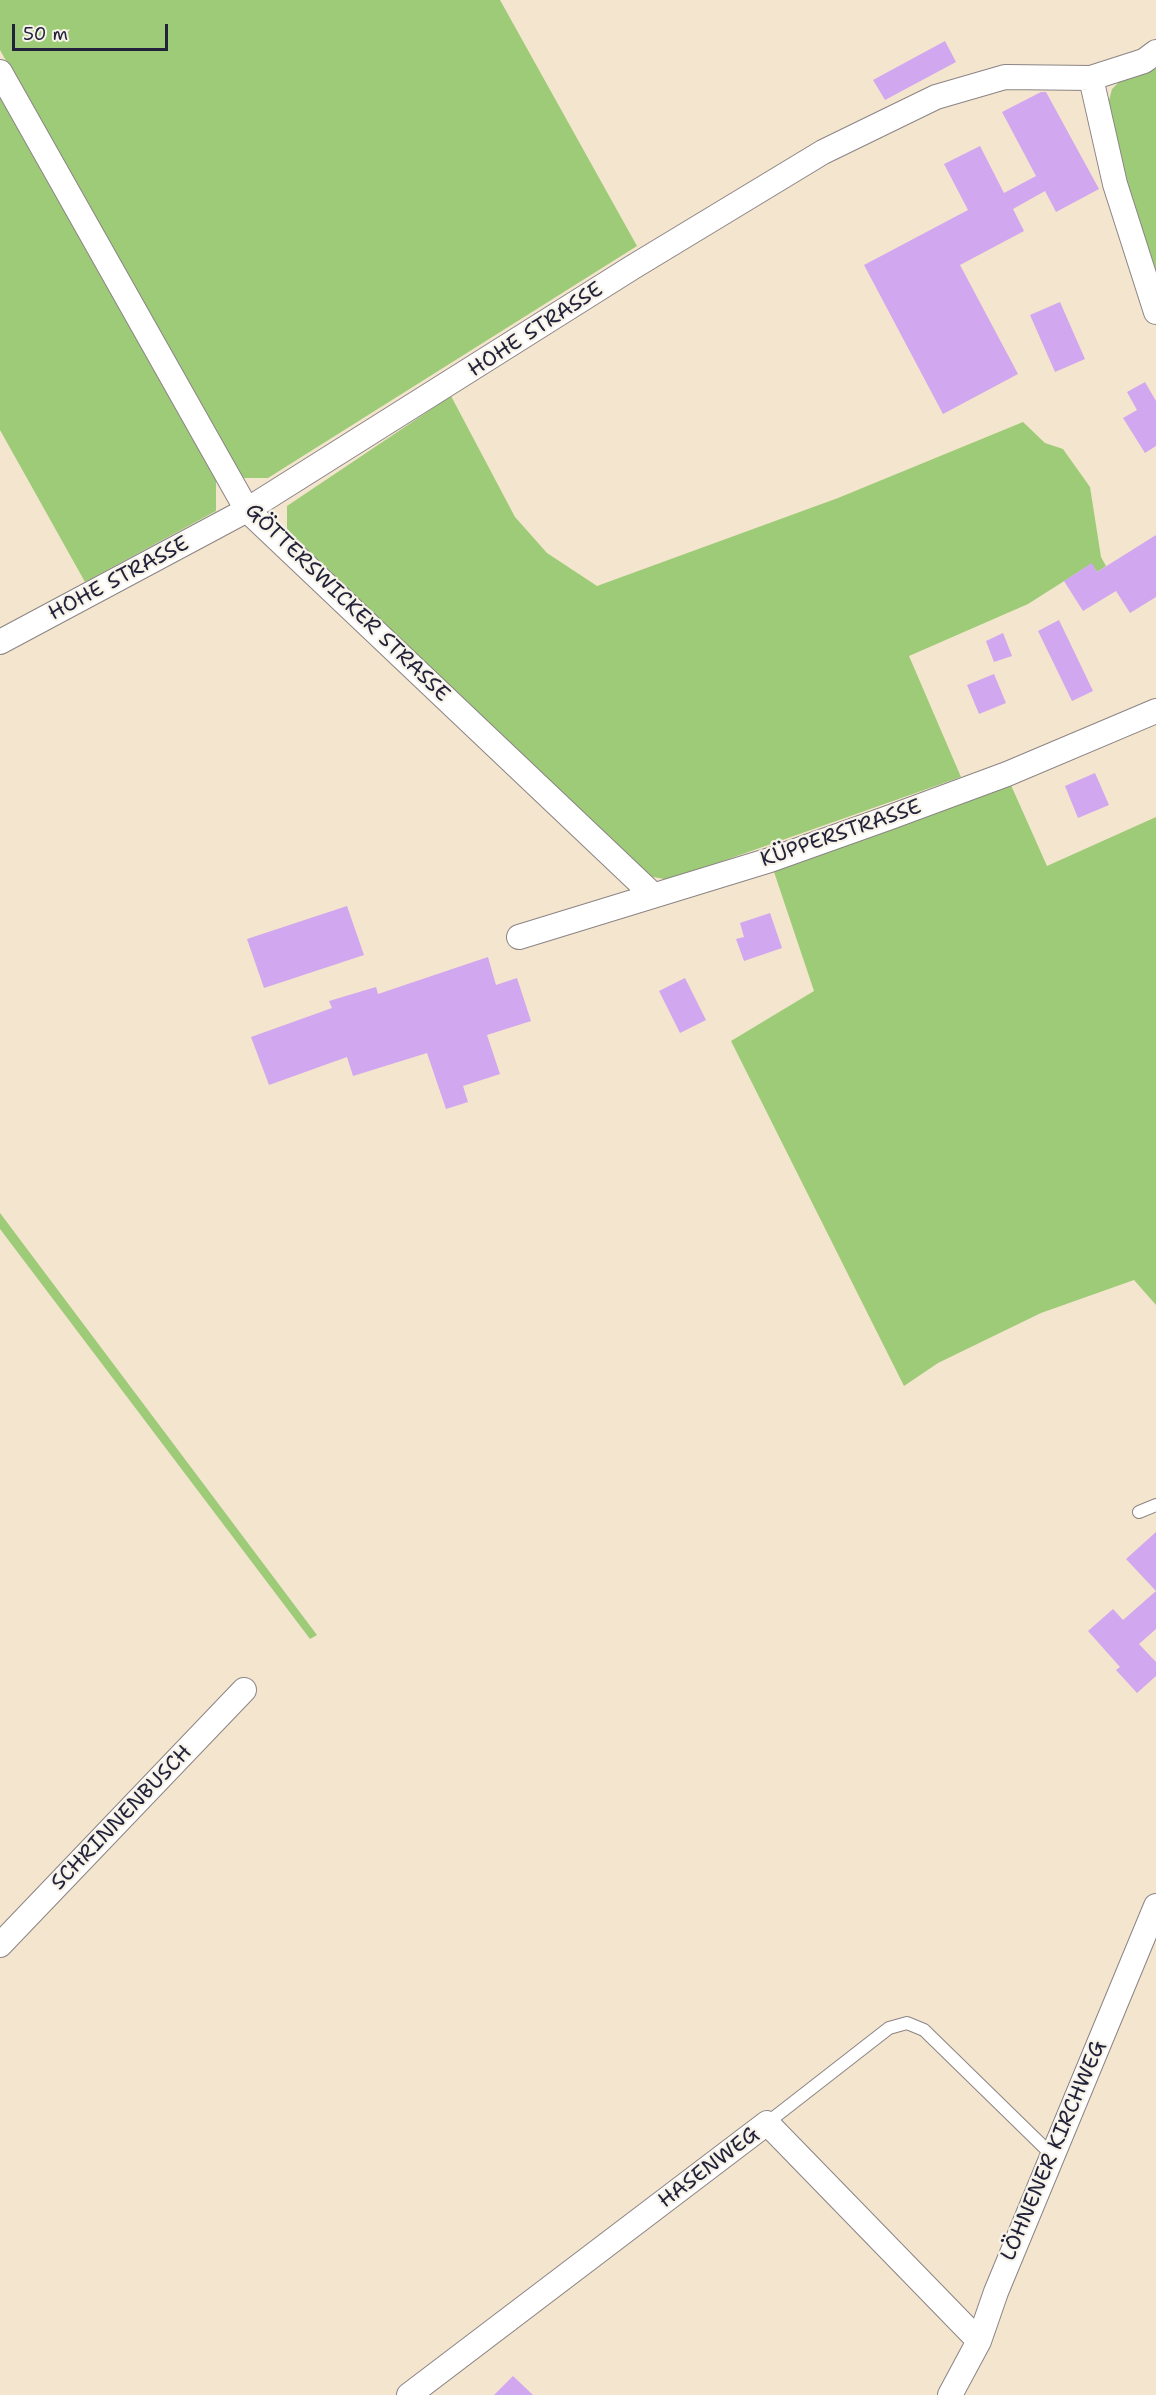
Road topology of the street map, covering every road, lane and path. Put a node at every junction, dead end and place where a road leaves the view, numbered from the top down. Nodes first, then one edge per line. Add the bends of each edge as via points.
1 (1156, 52) edge
2 (0, 72) edge
3 (1091, 78) junction
4 (1156, 312) edge
5 (247, 510) junction
6 (0, 642) edge
7 (1156, 711) edge
8 (652, 895) junction
9 (519, 937) dead end
10 (1156, 1506) edge
11 (1139, 1512) dead end
12 (244, 1690) dead end
13 (1156, 1906) edge
14 (0, 1946) edge
15 (767, 2123) junction
16 (1053, 2156) junction
17 (979, 2341) junction
18 (409, 2395) edge
19 (950, 2395) edge

1 - 3 street, HOHE STRASSE via 1144,61
2 - 5 street, GÖTTERSWICKER STRASSE
3 - 4 street via 1115,184
3 - 5 street, HOHE STRASSE via 1005,77 936,97 823,152
5 - 6 street, HOHE STRASSE
5 - 8 street, GÖTTERSWICKER STRASSE
7 - 8 street, KÜPPERSTRASSE via 910,810 770,860
8 - 9 street, KÜPPERSTRASSE
10 - 11 lane
12 - 14 street, SCHRINNENBUSCH
13 - 16 street, LÖHNENER KIRCHWEG
15 - 16 lane via 889,2028 908,2023 924,2030
15 - 17 street, HASENWEG
15 - 18 street, HASENWEG
16 - 17 street, LÖHNENER KIRCHWEG
17 - 19 street, LÖHNENER KIRCHWEG

